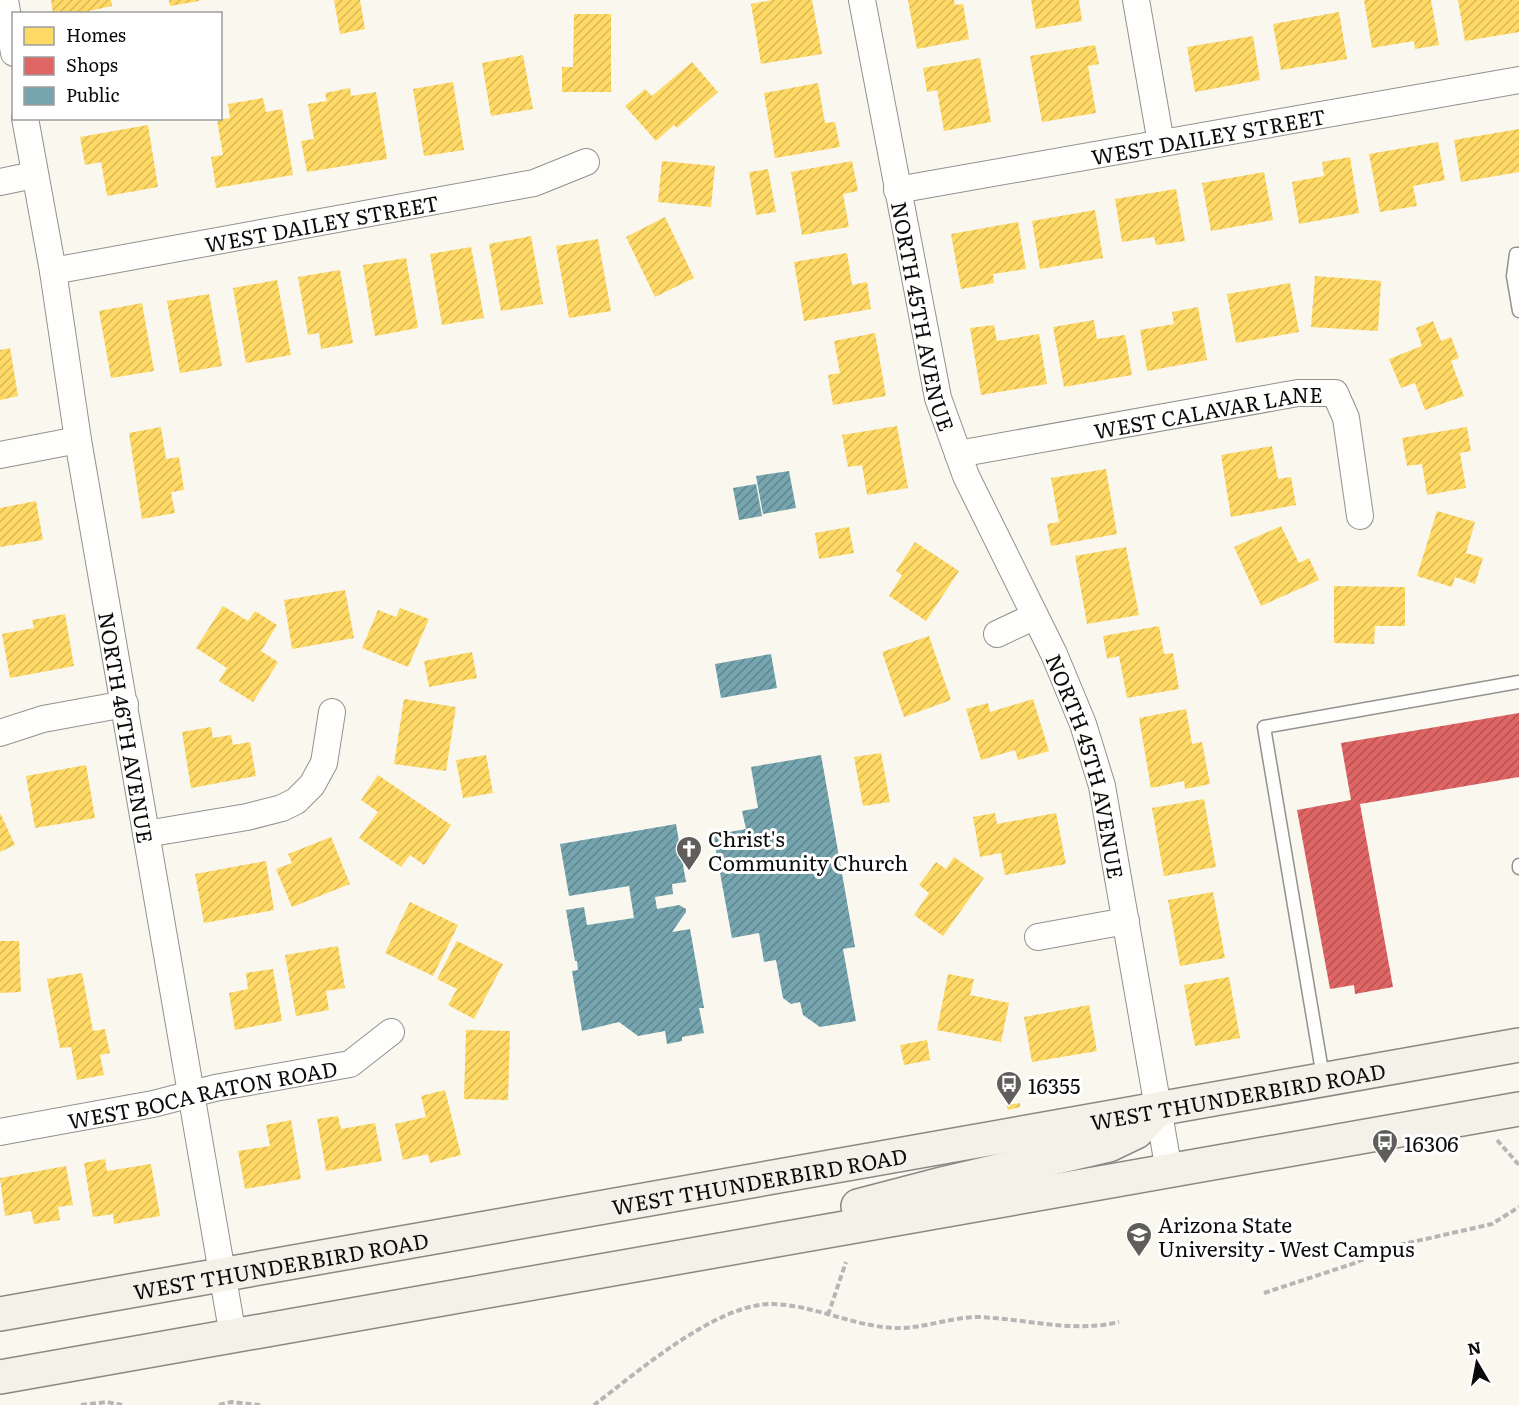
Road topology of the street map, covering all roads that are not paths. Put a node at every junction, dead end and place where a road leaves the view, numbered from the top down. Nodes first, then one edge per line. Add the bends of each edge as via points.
1 (4, 0) edge
2 (861, 0) edge
3 (1136, 0) edge
4 (12, 42) edge
5 (1519, 80) edge
6 (25, 120) edge
7 (1161, 143) junction
8 (586, 162) dead end
9 (34, 175) junction
10 (0, 182) edge
11 (897, 190) junction
12 (1519, 254) edge
13 (53, 270) junction
14 (1519, 310) edge
15 (78, 440) junction
16 (958, 454) junction
17 (0, 455) edge
18 (1360, 516) dead end
19 (1035, 616) junction
20 (997, 634) dead end
21 (1519, 682) edge
22 (125, 704) junction
23 (332, 712) dead end
24 (0, 733) edge
25 (146, 834) junction
26 (1126, 921) junction
27 (1038, 937) dead end
28 (391, 1032) dead end
29 (1519, 1045) edge
30 (1323, 1079) junction
31 (191, 1094) junction
32 (1158, 1108) junction
33 (1519, 1109) edge
34 (1, 1128) edge
35 (1169, 1171) junction
36 (797, 1236) junction
37 (222, 1275) junction
38 (0, 1314) edge
39 (233, 1336) junction
40 (0, 1377) edge

1 - 4 street
2 - 11 street, NORTH 45TH AVENUE
3 - 7 street
5 - 7 street, WEST DAILEY STREET
6 - 9 street, NORTH 46TH AVENUE
7 - 11 street, WEST DAILEY STREET
8 - 13 street, WEST DAILEY STREET via 534,183
9 - 10 street
9 - 13 street, NORTH 46TH AVENUE
11 - 16 street, NORTH 45TH AVENUE via 930,366
12 - 14 lane via 1513,276
13 - 15 street, NORTH 46TH AVENUE
15 - 17 street
15 - 22 street, NORTH 46TH AVENUE
16 - 18 street, WEST CALAVAR LANE via 1298,393 1335,393 1346,418
16 - 19 street, NORTH 45TH AVENUE
19 - 20 street
19 - 26 street, NORTH 45TH AVENUE via 1094,756
21 - 30 lane via 1264,727
22 - 24 street via 43,719
22 - 25 street, NORTH 46TH AVENUE
23 - 25 street via 324,763 296,801 247,817
25 - 31 street, NORTH 46TH AVENUE
26 - 27 street
26 - 32 street, NORTH 45TH AVENUE
28 - 31 street, WEST BOCA RATON ROAD via 350,1064
29 - 30 main road, WEST THUNDERBIRD ROAD
30 - 32 main road, WEST THUNDERBIRD ROAD
31 - 34 street, WEST BOCA RATON ROAD via 153,1104
31 - 37 street, NORTH 46TH AVENUE
32 - 35 street, NORTH 45TH AVENUE
32 - 36 main road via 1136,1132 1109,1145 868,1203 836,1214
32 - 37 main road, WEST THUNDERBIRD ROAD
33 - 35 main road
35 - 36 main road
36 - 39 main road
37 - 38 main road, WEST THUNDERBIRD ROAD
37 - 39 street, NORTH 46TH AVENUE
39 - 40 main road

